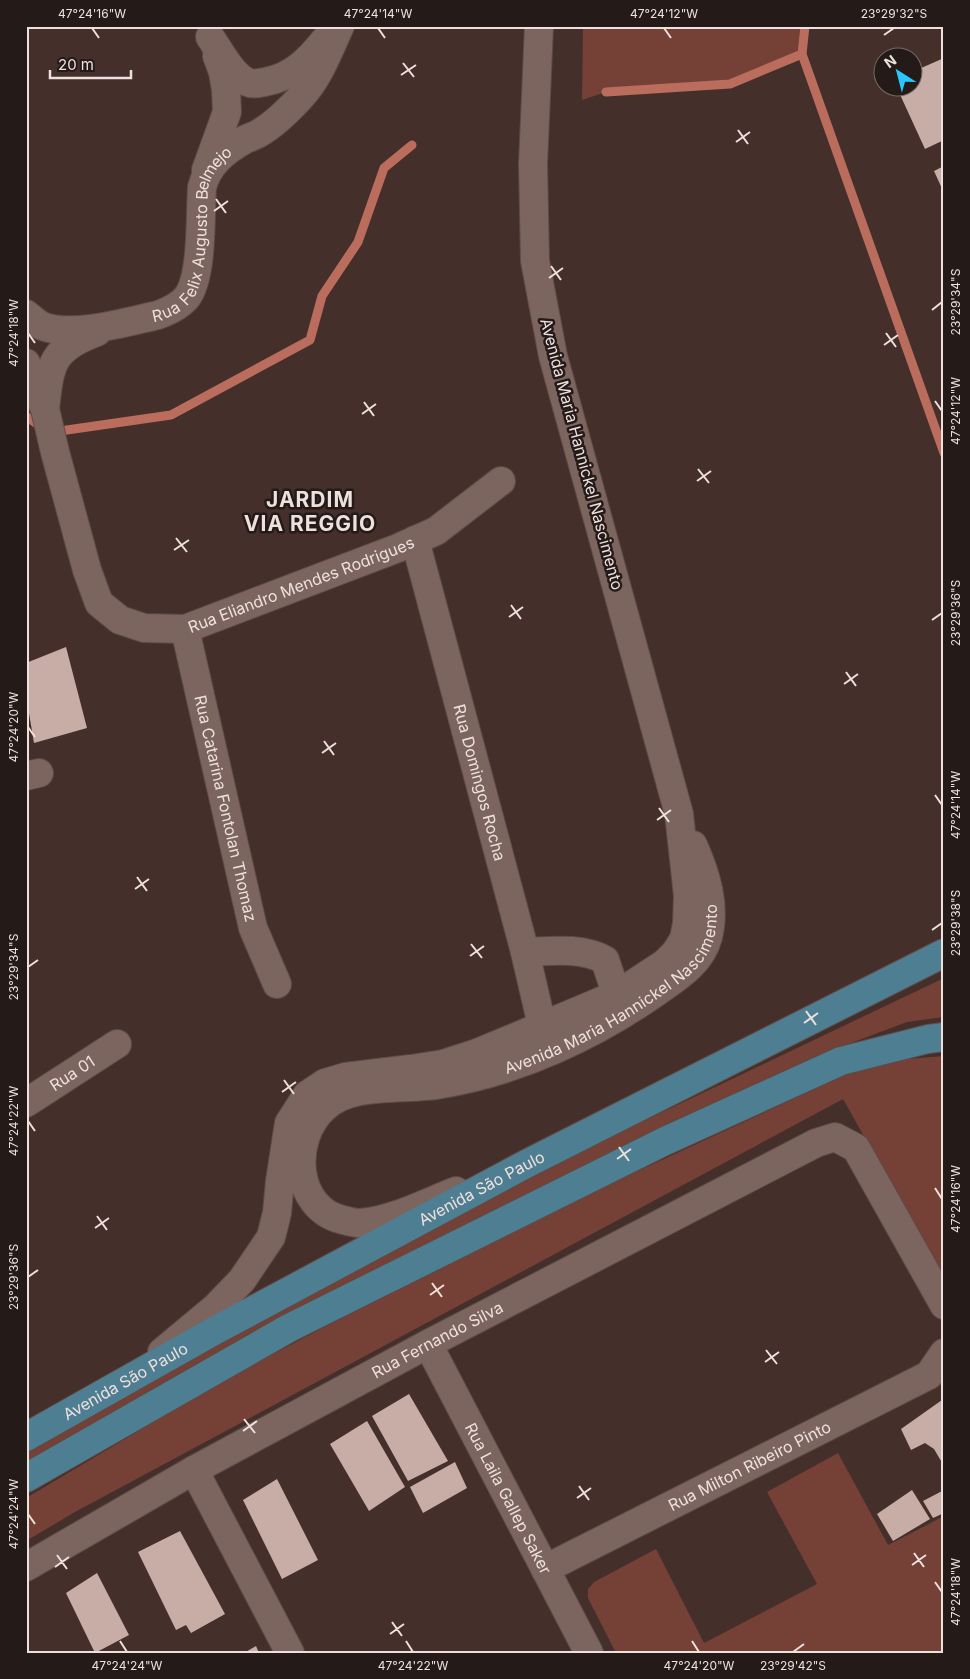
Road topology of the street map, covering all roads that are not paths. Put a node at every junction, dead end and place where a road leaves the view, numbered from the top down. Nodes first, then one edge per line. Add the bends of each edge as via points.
1 (338, 26) edge
2 (539, 26) edge
3 (207, 32) edge
4 (254, 84) junction
5 (228, 108) junction
6 (267, 128) junction
7 (205, 176) junction
8 (117, 324) junction
9 (36, 325) edge
10 (58, 356) junction
11 (26, 357) edge
12 (26, 363) edge
13 (46, 414) junction
14 (501, 481) dead end
15 (415, 540) junction
16 (185, 629) junction
17 (525, 952) junction
18 (944, 953) edge
19 (277, 984) dead end
20 (620, 1004) junction
21 (542, 1026) junction
22 (944, 1037) edge
23 (117, 1044) dead end
24 (441, 1085) junction
25 (26, 1103) edge
26 (526, 1164) junction
27 (944, 1305) edge
28 (428, 1344) junction
29 (944, 1352) edge
30 (128, 1380) junction
31 (26, 1437) edge
32 (194, 1470) junction
33 (26, 1478) edge
34 (26, 1567) edge
35 (545, 1569) junction
36 (290, 1653) edge
37 (589, 1653) edge

1 - 4 street, Rua Felix Augusto Belmejo via 299,68
1 - 6 street, Rua Felix Augusto Belmejo via 317,75 306,91
2 - 20 street, Avenida Maria Hannickel Nascimento via 533,164 535,262 553,356 679,814 688,896 684,939 675,953
3 - 4 street via 239,76
3 - 5 street via 223,72
4 - 5 street, Rua Felix Augusto Belmejo via 240,87 230,98
4 - 6 street via 266,88 275,98 277,112
5 - 6 street, Rua Felix Augusto Belmejo via 229,118 237,128 249,134
5 - 7 street
6 - 7 street, Rua Felix Augusto Belmejo via 219,157
7 - 8 street, Rua Felix Augusto Belmejo via 197,275 191,290 169,311
8 - 9 street, Rua Felix Augusto Belmejo via 71,330
8 - 10 street, Rua Felix Augusto Belmejo via 87,335
9 - 10 street via 54,330 61,340
10 - 11 street via 44,364
10 - 13 street via 48,380
12 - 13 street, Rua Eliandro Mendes Rodrigues
13 - 16 street, Rua Eliandro Mendes Rodrigues via 87,570 99,602 120,620 144,628
14 - 15 street, Rua Eliandro Mendes Rodrigues via 436,531
15 - 16 street, Rua Eliandro Mendes Rodrigues
15 - 17 street, Rua Domingos Rocha
16 - 19 street, Rua Catarina Fontolan Thomaz via 252,928
17 - 20 street via 560,950 598,956 605,960
17 - 21 street, Rua Domingos Rocha
18 - 26 main road, Avenida São Paulo
20 - 21 street, Avenida Maria Hannickel Nascimento
20 - 24 street, Avenida Maria Hannickel Nascimento via 602,1027 553,1050 476,1077
21 - 24 street, Avenida Maria Hannickel Nascimento via 543,1039 534,1045
21 - 30 street, Avenida Maria Hannickel Nascimento via 443,1064 346,1077 325,1083 307,1095 290,1123 277,1213 271,1237 260,1255 216,1307
22 - 33 main road via 841,1061 666,1141 289,1328
23 - 25 street, Rua 01
24 - 26 street, Avenida Maria Hannickel Nascimento via 344,1094 325,1106 311,1122 301,1154 303,1176 315,1204 332,1217 357,1223 383,1220
26 - 30 main road, Avenida São Paulo
27 - 28 street, Rua Fernando Silva via 856,1148 836,1137 816,1143
28 - 32 street, Rua Fernando Silva
28 - 35 street, Rua Laila Gallep Saker
29 - 35 street, Rua Milton Ribeiro Pinto via 929,1375
30 - 31 main road, Avenida São Paulo
32 - 34 street, Rua Fernando Silva
32 - 36 street
35 - 37 street, Rua Laila Gallep Saker

